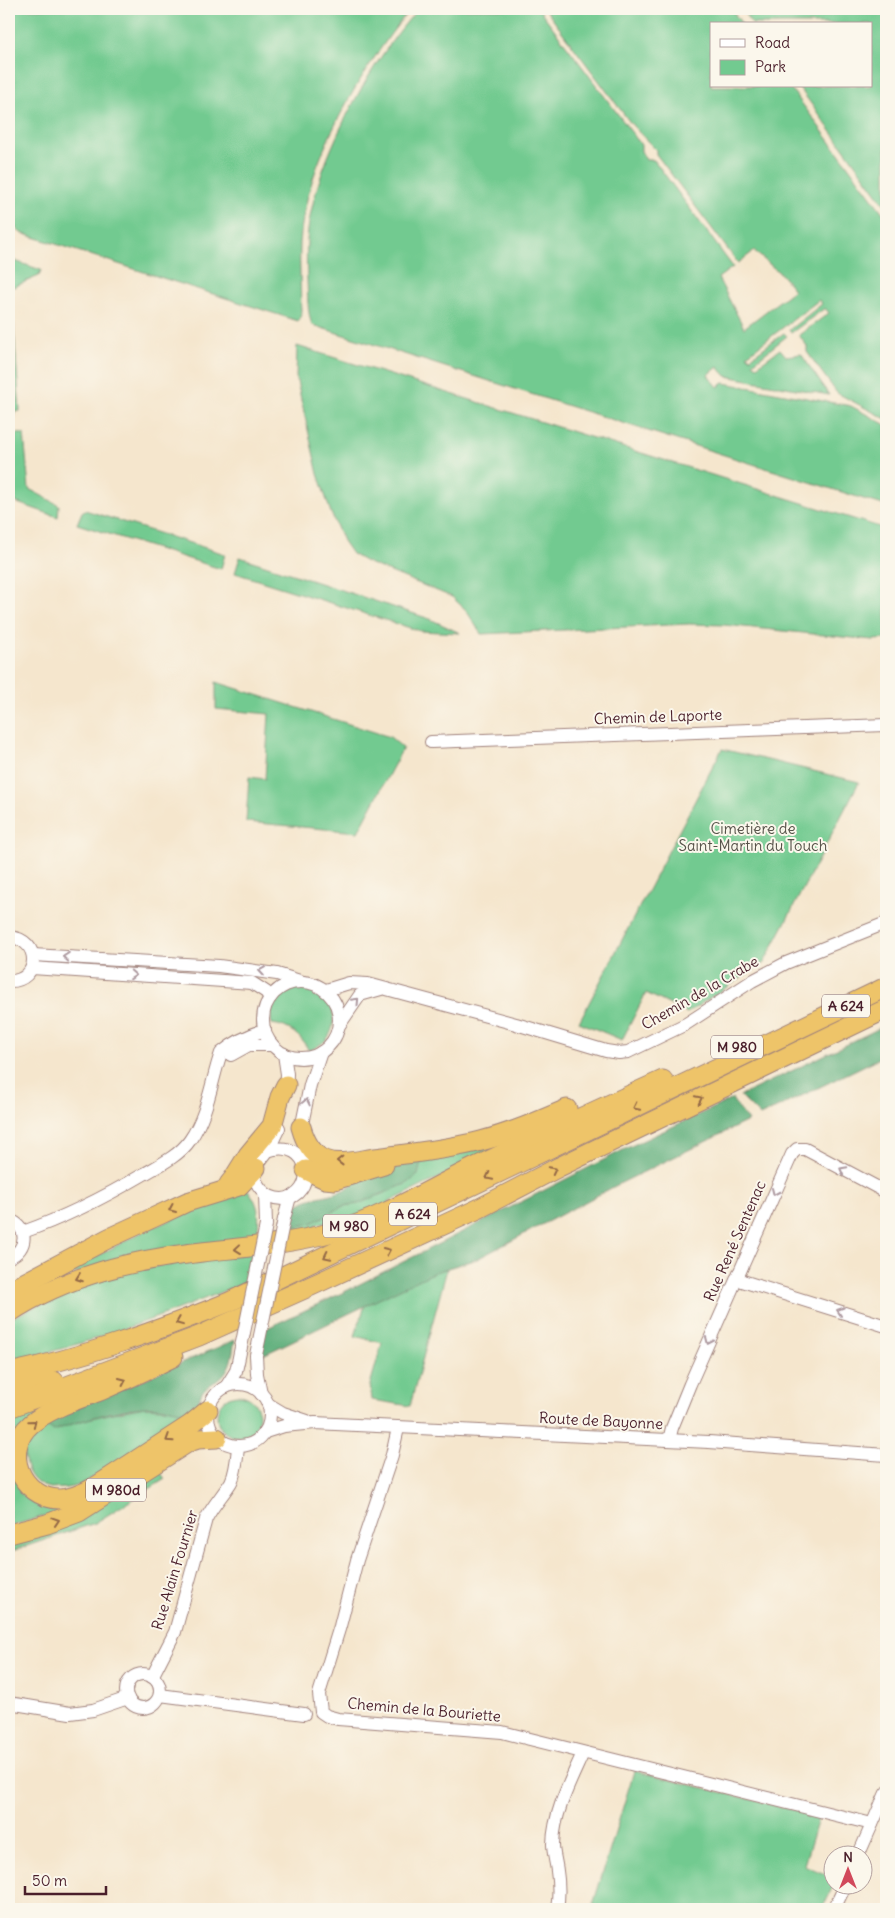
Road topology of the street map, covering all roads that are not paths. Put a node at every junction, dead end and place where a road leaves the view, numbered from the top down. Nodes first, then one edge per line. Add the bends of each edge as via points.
1 (886, 725) edge
2 (430, 742) dead end
3 (886, 923) edge
4 (9, 937) edge
5 (32, 961) junction
6 (9, 981) edge
7 (303, 982) junction
8 (886, 987) edge
9 (381, 989) junction
10 (326, 990) junction
11 (270, 998) junction
12 (886, 1009) edge
13 (340, 1025) junction
14 (806, 1025) junction
15 (265, 1030) junction
16 (272, 1045) junction
17 (322, 1052) junction
18 (284, 1054) junction
19 (217, 1065) junction
20 (671, 1076) junction
21 (286, 1084) junction
22 (301, 1127) junction
23 (267, 1151) junction
24 (423, 1153) junction
25 (303, 1163) junction
26 (256, 1168) junction
27 (885, 1188) edge
28 (217, 1192) junction
29 (265, 1193) junction
30 (290, 1197) junction
31 (9, 1220) edge
32 (23, 1232) junction
33 (86, 1251) junction
34 (9, 1257) edge
35 (736, 1279) junction
36 (311, 1286) junction
37 (9, 1291) edge
38 (9, 1305) edge
39 (9, 1313) edge
40 (886, 1326) edge
41 (151, 1354) junction
42 (9, 1373) edge
43 (226, 1387) junction
44 (9, 1391) edge
45 (264, 1399) junction
46 (9, 1408) edge
47 (208, 1410) junction
48 (315, 1423) junction
49 (398, 1428) junction
50 (265, 1432) junction
51 (217, 1438) junction
52 (668, 1440) junction
53 (238, 1447) junction
54 (886, 1455) edge
55 (9, 1534) edge
56 (152, 1677) junction
57 (160, 1695) junction
58 (128, 1698) junction
59 (9, 1704) edge
60 (304, 1714) dead end
61 (583, 1753) junction
62 (886, 1793) edge
63 (872, 1824) junction
64 (862, 1846) edge
65 (840, 1896) edge
66 (557, 1909) edge
67 (834, 1909) edge

1 - 2 street, Chemin de Laporte
3 - 9 street, Chemin de la Crabe via 786,963 686,1024 628,1052 606,1051
4 - 5 street via 24,941 30,947
5 - 6 street via 22,979
7 -> 5 street via 277,974 219,966
5 -> 11 street via 252,983
7 - 10 street
7 - 11 street via 281,988
8 - 14 highway, A 624
9 - 10 street, Chemin de la Crabe via 368,984 349,983
13 -> 9 street via 360,995
10 - 13 street via 337,1006
11 - 15 street via 264,1013
36 -> 12 highway, A 624
13 - 17 street via 334,1041
14 - 20 highway, M 980 via 756,1039
14 -> 42 highway, A 624 via 229,1302 112,1346
15 - 16 street
15 - 19 street via 229,1046 221,1053
16 - 18 street
16 - 19 street via 249,1046
17 - 18 street via 305,1058
22 -> 17 street via 310,1085
18 - 21 street
19 - 32 street via 200,1123 189,1142 173,1156 105,1197
20 - 24 highway via 497,1136
20 -> 39 highway, M 980 via 346,1228 295,1241 177,1255 117,1266 61,1284
21 - 23 street via 282,1118
21 - 28 highway via 272,1126 233,1179
24 -> 22 highway via 329,1161 310,1148
22 - 25 street
23 - 25 street via 287,1148
23 - 26 street
24 - 25 highway via 335,1180 325,1179
25 - 30 street via 303,1186
26 - 28 highway via 239,1186
26 - 29 street via 257,1182
27 -> 35 street, Rue René Sentenac via 797,1149
28 -> 33 highway via 158,1215
29 - 30 street via 279,1199
29 - 43 street, bridge via 266,1225 236,1371
30 - 45 street, bridge via 256,1355
31 - 32 street
32 - 34 street via 23,1245
33 - 37 highway
33 - 38 highway
40 -> 35 street
35 -> 52 street, Rue René Sentenac
36 - 41 highway, A 624
47 -> 36 highway via 95,1487 73,1497 58,1499 40,1494 29,1486 19,1471 16,1458 20,1440 30,1424 41,1417 196,1347
41 - 44 highway, A 624
41 - 46 highway
43 - 45 street via 245,1385
43 - 47 street via 216,1394
45 - 48 street, Route de Bayonne via 283,1413
45 - 50 street via 270,1418
47 - 51 street via 208,1423
48 - 49 street, Route de Bayonne
48 - 50 street, Route de Bayonne via 284,1426
49 - 52 street, Route de Bayonne
49 - 61 street, Chemin de la Bouriette via 319,1694 321,1712 338,1718 502,1732
50 - 53 street via 253,1443
51 - 53 street
55 -> 51 highway, M 980d via 79,1512 189,1442
52 - 54 street, Route de Bayonne
53 - 56 street, Rue Alain Fournier via 231,1481 206,1519 175,1632
56 - 57 street via 160,1686
56 - 58 street via 142,1674 133,1677 127,1686
57 - 58 street via 148,1707 136,1706
57 - 60 street
58 - 59 street via 93,1710 70,1713
61 - 63 street, Chemin de la Bouriette
61 - 66 street via 555,1824 553,1846 558,1872
62 - 63 street
63 - 64 street
65 - 67 street

